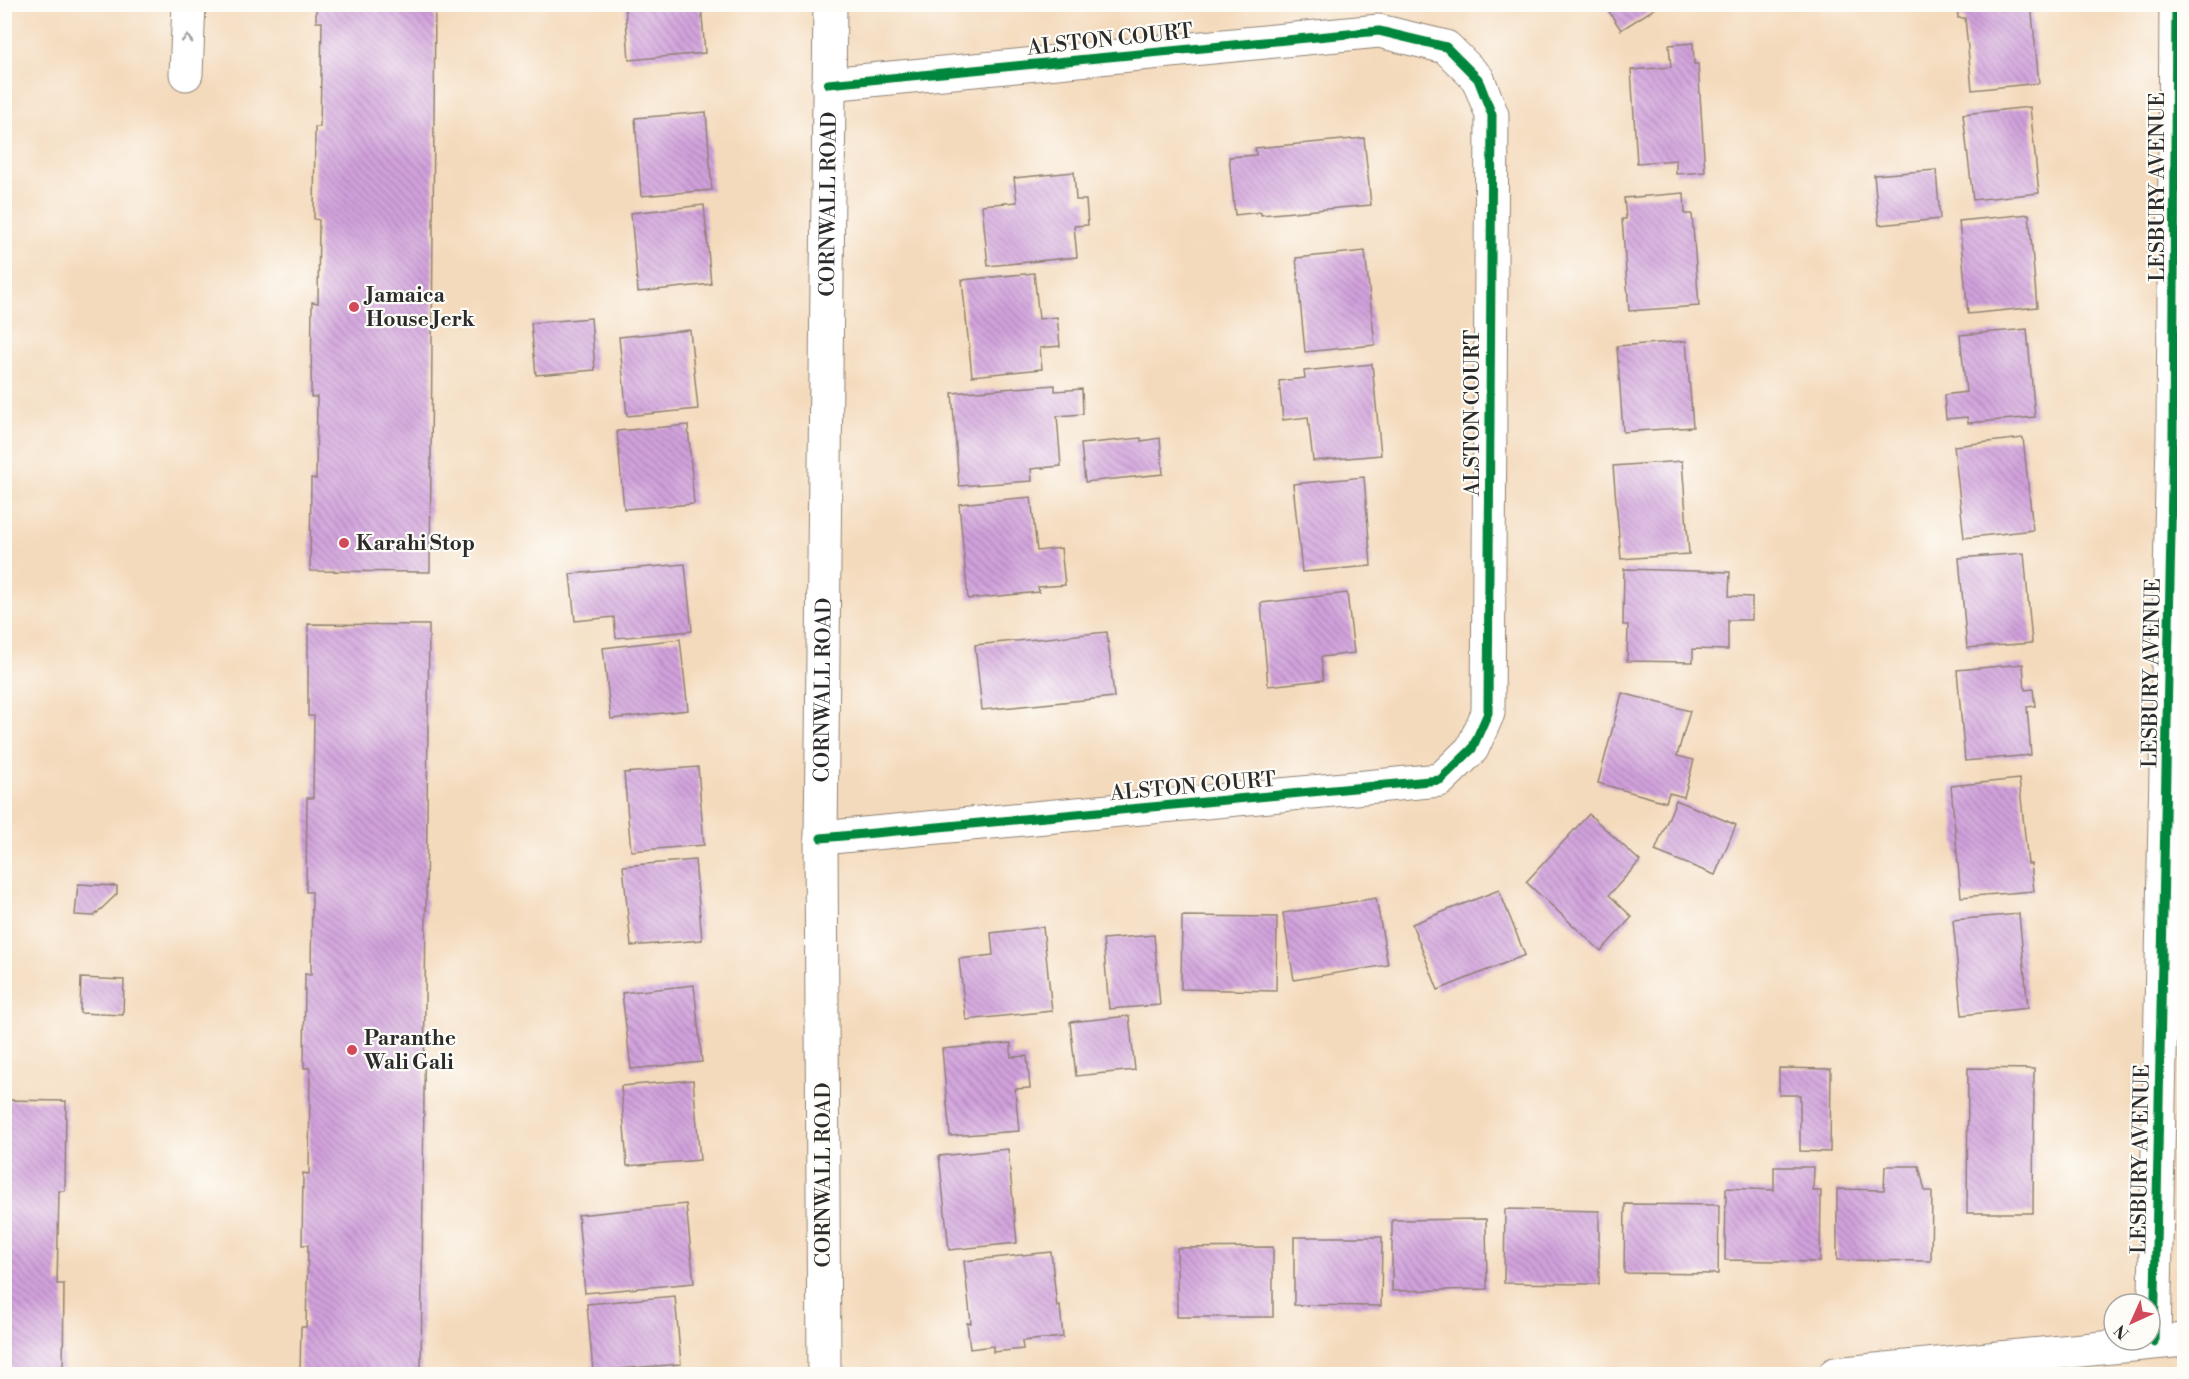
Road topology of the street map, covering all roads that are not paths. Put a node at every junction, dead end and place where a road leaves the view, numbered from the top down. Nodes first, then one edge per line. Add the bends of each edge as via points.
1 (189, 4) edge
2 (830, 4) edge
3 (2176, 4) edge
4 (186, 74) dead end
5 (828, 84) junction
6 (2177, 686) edge
7 (821, 838) junction
8 (2169, 1341) edge
9 (824, 1374) edge
10 (1835, 1374) edge

4 -> 1 street
2 - 5 street, CORNWALL ROAD
3 - 6 street, LESBURY AVENUE
5 - 7 street, CORNWALL ROAD
5 - 7 street, ALSTON COURT via 1379,31 1446,47 1478,79 1492,115 1488,713 1472,749 1440,780
6 - 8 street, LESBURY AVENUE
7 - 9 street, CORNWALL ROAD
8 - 10 street

